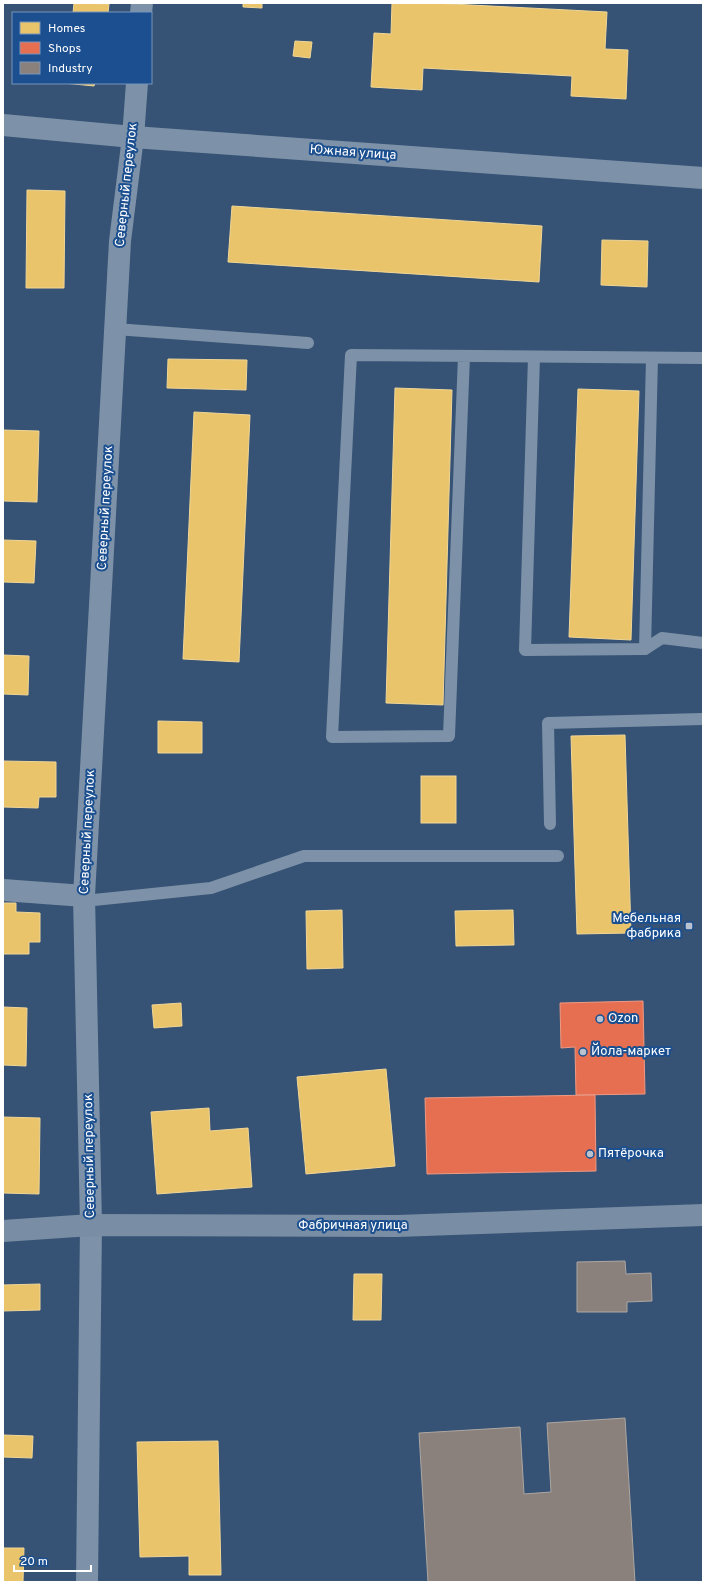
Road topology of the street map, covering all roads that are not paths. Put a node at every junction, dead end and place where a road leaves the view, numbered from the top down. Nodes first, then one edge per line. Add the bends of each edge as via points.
1 (137, 84) edge
2 (3, 125) edge
3 (134, 138) junction
4 (703, 178) edge
5 (115, 329) junction
6 (308, 343) dead end
7 (464, 356) junction
8 (534, 357) junction
9 (652, 358) junction
10 (703, 358) edge
11 (703, 643) edge
12 (645, 649) junction
13 (703, 719) edge
14 (550, 824) dead end
15 (558, 856) dead end
16 (3, 890) edge
17 (84, 899) junction
18 (703, 1215) edge
19 (91, 1225) junction
20 (3, 1231) edge
21 (87, 1582) edge

1 - 3 street, Северный переулок
2 - 3 street, Южная улица
3 - 4 street, Южная улица
3 - 5 street, Северный переулок via 120,241
5 - 6 lane
5 - 17 street, Северный переулок
7 - 7 lane via 351,355 332,737 449,736
7 - 8 lane
8 - 9 lane
8 - 12 lane via 525,650
9 - 10 lane
9 - 12 lane
11 - 12 lane via 662,638
13 - 14 lane via 548,723
15 - 17 lane via 304,856 211,888
16 - 17 street
17 - 19 street, Северный переулок
18 - 19 street, Фабричная улица via 397,1226
19 - 20 street, Фабричная улица
19 - 21 street, Северный переулок

